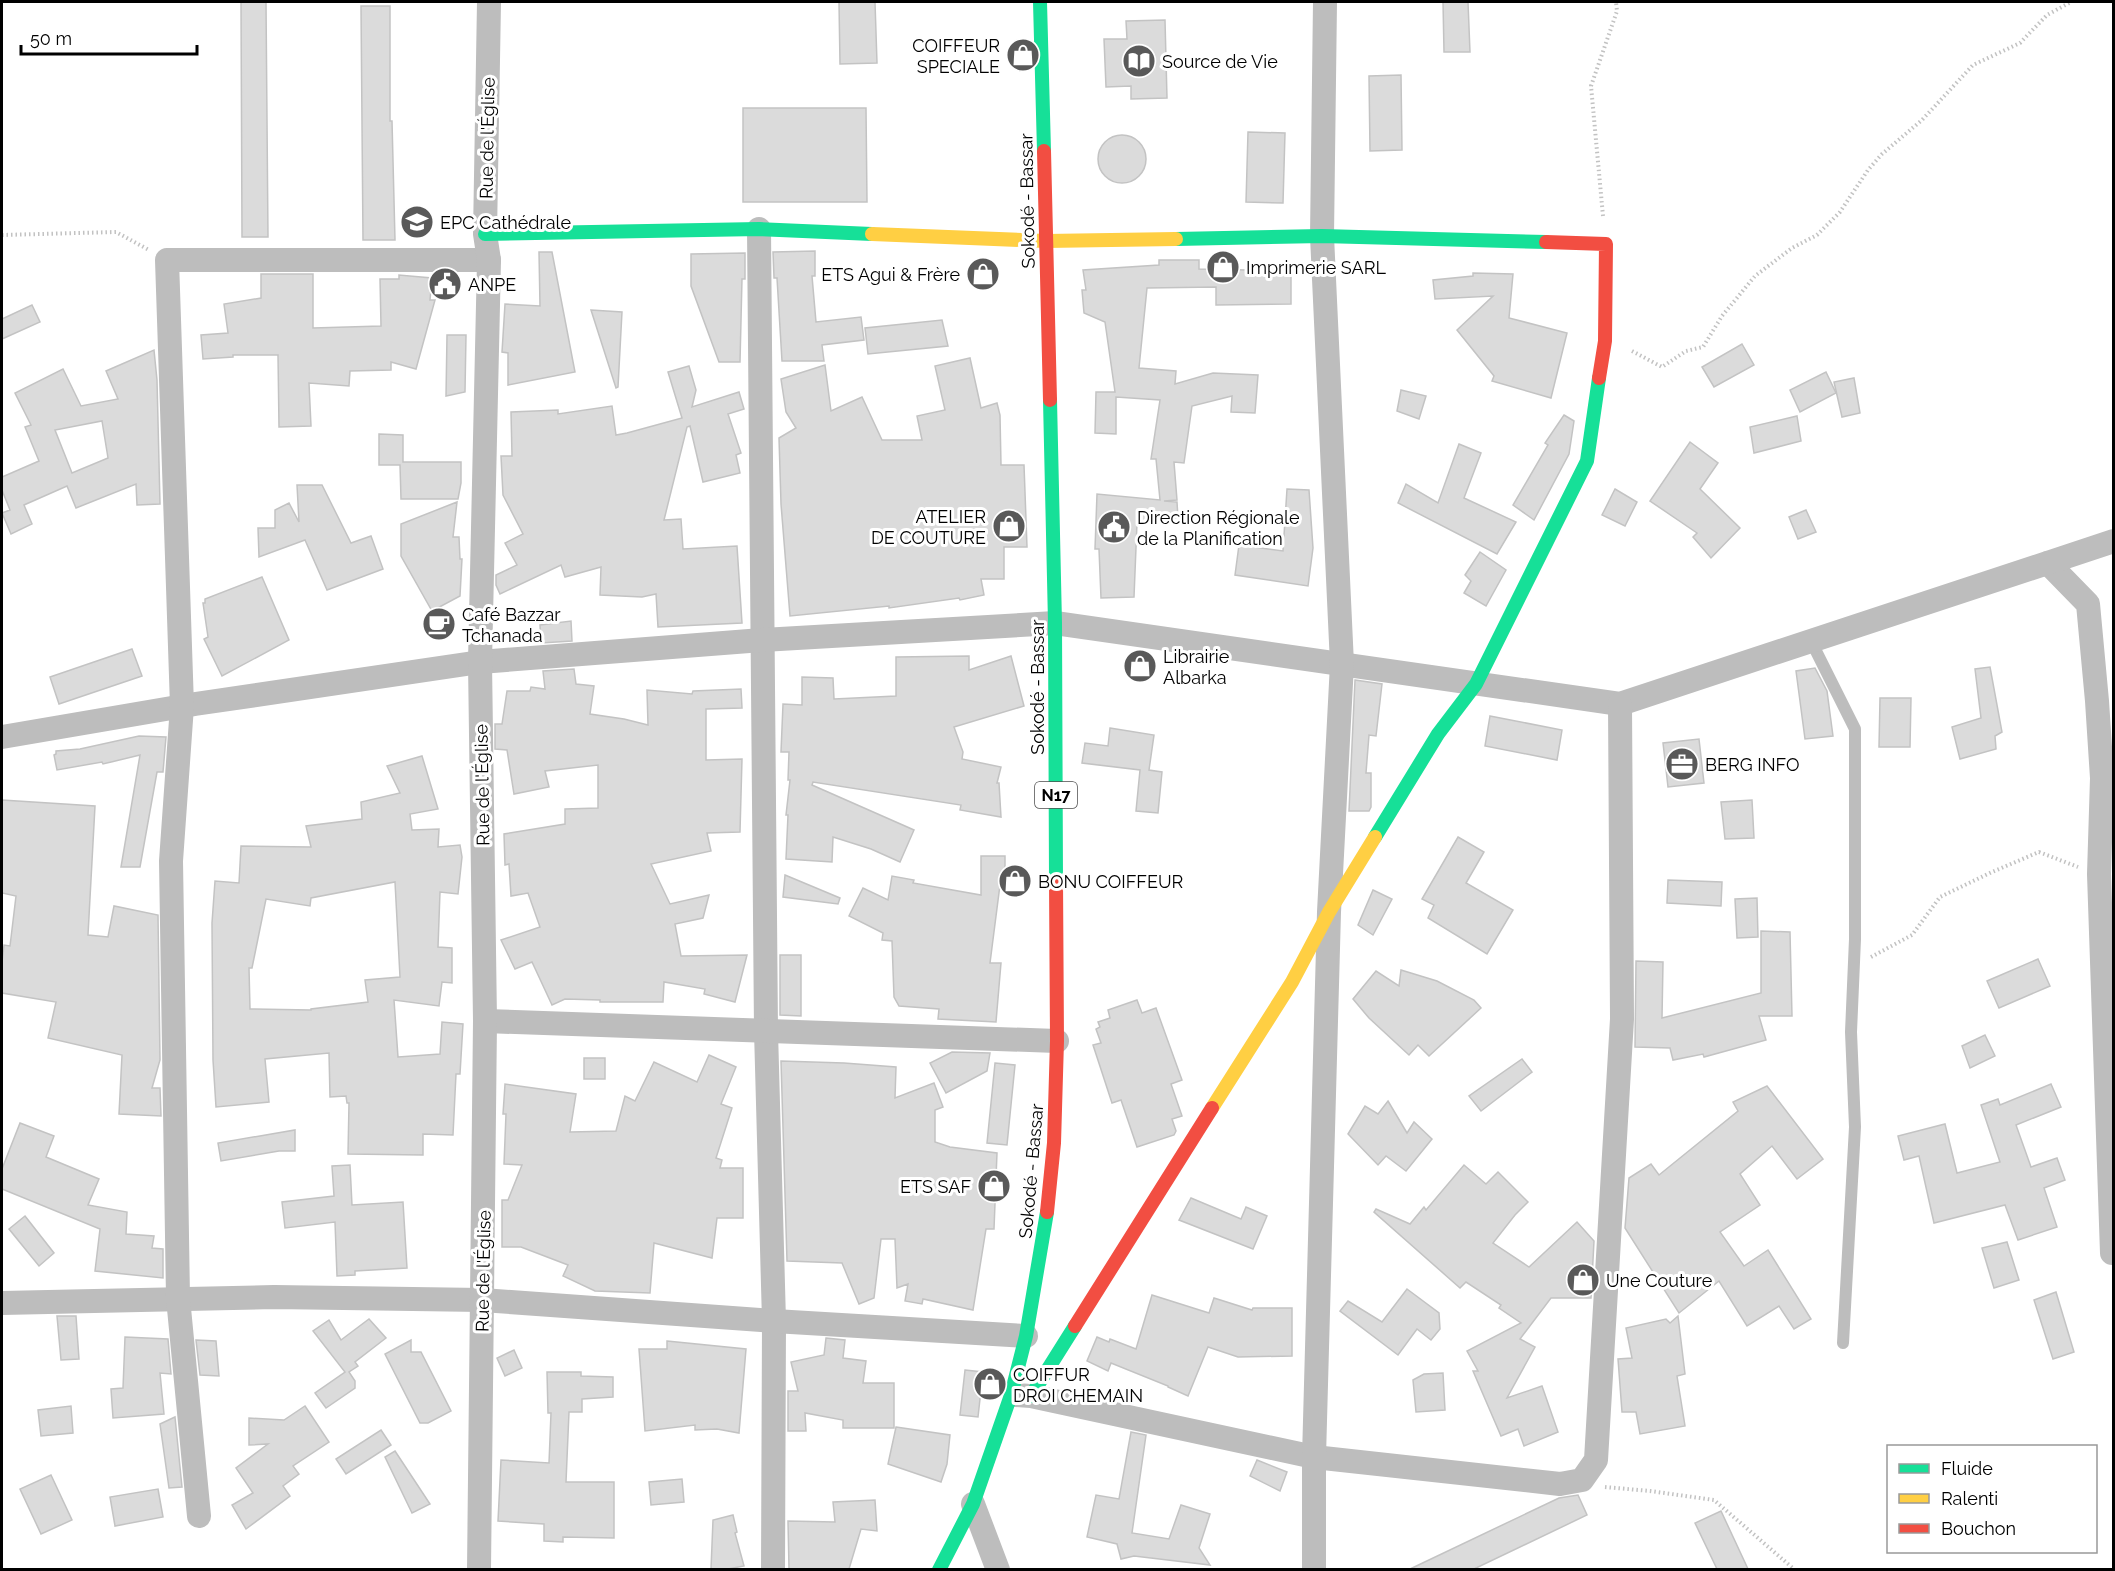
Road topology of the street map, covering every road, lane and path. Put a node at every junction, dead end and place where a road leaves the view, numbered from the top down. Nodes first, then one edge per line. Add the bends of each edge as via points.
1 (489, 2) edge
2 (1040, 2) edge
3 (1325, 2) edge
4 (1616, 2) edge
5 (2071, 2) edge
6 (759, 229) junction
7 (485, 234) junction
8 (2, 235) edge
9 (1322, 236) junction
10 (1046, 241) junction
11 (1606, 244) junction
12 (167, 260) junction
13 (489, 260) junction
14 (1605, 341) junction
15 (2114, 542) edge
16 (2048, 563) junction
17 (1055, 623) junction
18 (762, 640) junction
19 (1811, 641) junction
20 (480, 662) junction
21 (1342, 664) junction
22 (1476, 684) junction
23 (1620, 704) junction
24 (182, 706) junction
25 (2, 738) edge
26 (2098, 874) junction
27 (1329, 912) junction
28 (1855, 939) junction
29 (485, 1021) junction
30 (766, 1031) junction
31 (1057, 1041) junction
32 (2112, 1197) edge
33 (2112, 1253) edge
34 (178, 1298) junction
35 (482, 1300) junction
36 (2, 1303) edge
37 (774, 1321) junction
38 (1026, 1336) junction
39 (1844, 1343) dead end
40 (1021, 1395) junction
41 (1314, 1457) junction
42 (1582, 1480) junction
43 (974, 1504) junction
44 (199, 1516) dead end
45 (479, 1569) edge
46 (773, 1569) edge
47 (939, 1569) edge
48 (998, 1569) edge
49 (1314, 1569) edge
50 (1795, 1569) edge

1 - 7 street, Rue de l'Église
2 - 10 street, Sokodé - Bassar / N17
3 - 9 street
4 - 11 path via 1617,11 1591,86
5 - 14 path via 2048,15 2020,43 1973,65 1922,120 1882,154 1840,212 1817,235 1755,276 1703,347 1686,351 1662,367
6 - 7 street
6 - 10 street
6 - 18 street
7 - 13 street, Rue de l'Église
8 - 12 path via 116,232
9 - 10 street
9 - 11 street
9 - 21 street
10 - 17 street, Sokodé - Bassar / N17
11 - 14 street
12 - 13 street
12 - 24 street
13 - 20 street, Rue de l'Église
14 - 22 street via 1587,461
15 - 16 street
16 - 19 street
16 - 26 street via 2088,604 2102,778
17 - 18 street
17 - 21 street
17 - 31 street, Sokodé - Bassar / N17
18 - 20 street
18 - 30 street
19 - 23 street
19 - 28 lane via 1855,729
20 - 24 street
20 - 29 street, Rue de l'Église
21 - 22 street
21 - 27 street
22 - 23 street
22 - 27 street via 1438,734
23 - 42 street via 1622,1019 1596,1460
24 - 25 street
24 - 34 street via 171,861
26 - 28 path via 2040,852 1940,897 1912,935 1870,958
26 - 32 street
27 - 40 street via 1292,982
27 - 41 street
28 - 39 lane via 1851,1032 1856,1127
29 - 30 street
29 - 35 street, Rue de l'Église
30 - 31 street
30 - 37 street
31 - 38 street, Sokodé - Bassar / N17 via 1051,1185
32 - 33 street
34 - 35 street
34 - 36 street
34 - 44 street
35 - 37 street
35 - 45 street, Rue de l'Église
37 - 38 street
37 - 46 street
38 - 40 street, Sokodé - Bassar / N17
40 - 41 street
40 - 43 street, Sokodé - Bassar / N17
41 - 42 street via 1560,1484
41 - 49 street
42 - 50 path via 1612,1489 1714,1500
43 - 47 street, Sokodé - Bassar / N17
43 - 48 street

